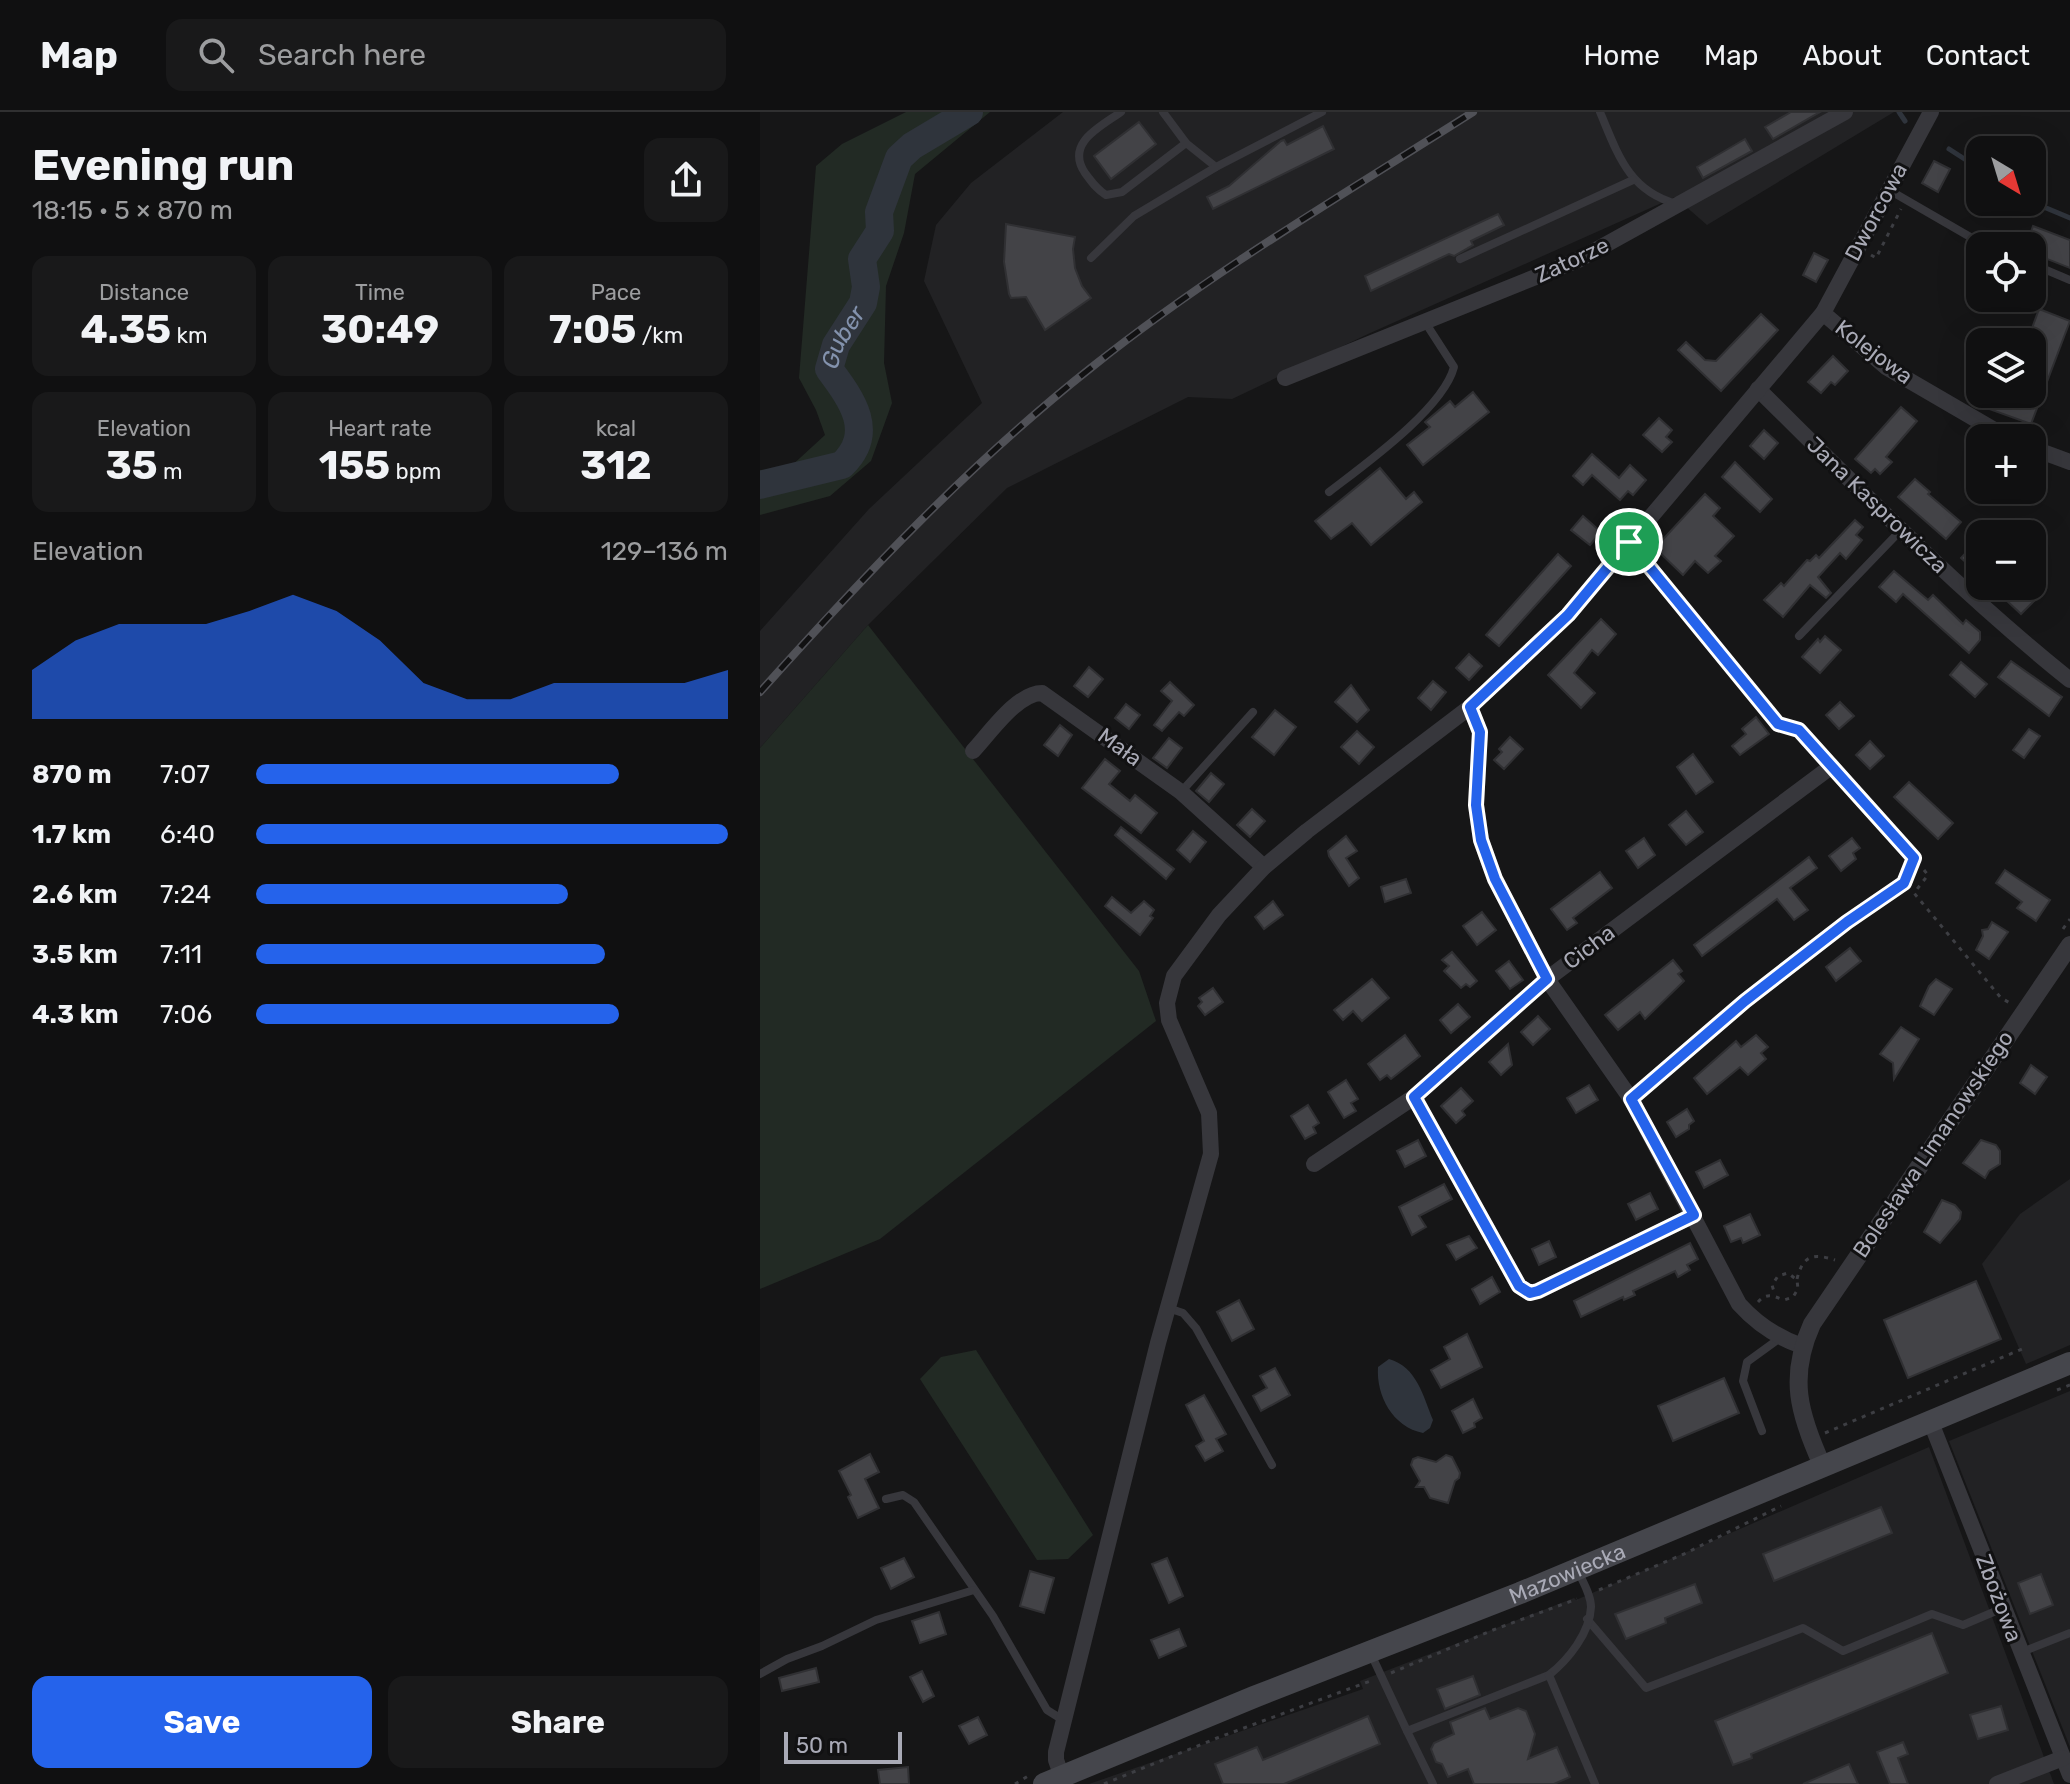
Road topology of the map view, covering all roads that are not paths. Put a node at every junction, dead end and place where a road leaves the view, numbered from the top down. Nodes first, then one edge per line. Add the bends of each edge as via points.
1 (1121, 112) edge
2 (1163, 112) edge
3 (1322, 112) edge
4 (1600, 112) edge
5 (1845, 112) edge
6 (1931, 112) edge
7 (1186, 143) junction
8 (1216, 167) junction
9 (1633, 180) junction
10 (1888, 189) junction
11 (1679, 204) junction
12 (1966, 234) edge
13 (1091, 258) dead end
14 (1460, 259) dead end
15 (2046, 270) edge
16 (2070, 280) edge
17 (1823, 313) junction
18 (1425, 322) junction
19 (1285, 378) dead end
20 (1758, 389) junction
21 (1984, 424) edge
22 (2046, 453) edge
23 (2070, 462) edge
24 (1329, 492) dead end
25 (1901, 530) junction
26 (1799, 636) dead end
27 (2070, 680) edge
28 (1470, 707) junction
29 (1253, 712) dead end
30 (1799, 730) road end
31 (973, 751) dead end
32 (1832, 766) junction
33 (1181, 792) junction
34 (1914, 858) road end
35 (1264, 867) junction
36 (1847, 922) road end
37 (2070, 945) edge
38 (1547, 979) junction
39 (1414, 1097) junction
40 (1631, 1099) junction
41 (1314, 1164) dead end
42 (1694, 1215) junction
43 (1168, 1308) junction
44 (1780, 1338) junction
45 (1802, 1346) junction
46 (2070, 1363) edge
47 (1930, 1420) junction
48 (1762, 1431) dead end
49 (1272, 1465) dead end
50 (1822, 1465) junction
51 (886, 1499) dead end
52 (1577, 1569) junction
53 (974, 1590) junction
54 (2003, 1608) junction
55 (1587, 1619) junction
56 (2070, 1633) edge
57 (1370, 1653) junction
58 (2021, 1653) junction
59 (760, 1674) edge
60 (1549, 1675) junction
61 (1063, 1721) junction
62 (1407, 1731) junction
63 (2063, 1758) junction
64 (2070, 1775) edge
65 (1088, 1776) edge
66 (1047, 1778) edge
67 (1433, 1784) edge
68 (1595, 1784) edge
69 (1997, 1784) edge

1 - 7 lane via 1084,140 1078,155 1097,190 1106,195 1122,192
2 - 7 lane
3 - 8 lane
4 - 9 lane
5 - 11 street, Zatorze
6 - 10 street, Dworcowa
7 - 8 lane
8 - 13 lane via 1134,216
9 - 11 lane via 1656,198
9 - 14 lane
10 - 12 lane
10 - 17 street, Dworcowa
11 - 18 street, Zatorze via 1578,260
15 - 16 lane
17 - 20 street, Dworcowa
17 - 21 street, Kolejowa via 1886,367
18 - 19 street, Zatorze
18 - 24 lane via 1454,367 1451,382 1394,443
20 - 25 street, Jana Kasprowicza
20 - 28 street, Dworcowa via 1568,615
22 - 23 street
25 - 26 lane
25 - 27 street, Jana Kasprowicza
28 - 35 street, Dworcowa
28 - 38 street via 1480,732 1476,805 1481,840 1495,879
29 - 33 lane
30 - 32 street
31 - 33 street, Mała via 1021,699 1042,693
32 - 34 street
32 - 38 street, Cicha
33 - 35 street, Mała
35 - 43 street, Dworcowa via 1182,962 1167,1003 1172,1028 1209,1113 1212,1139
36 - 40 street
37 - 45 street, Bolesława Limanowskiego via 1827,1298
38 - 39 street, Cicha
38 - 40 street
39 - 41 street, Cicha
39 - 42 street via 1519,1286 1530,1293
40 - 42 street
42 - 44 street via 1739,1304
43 - 49 lane via 1183,1313 1196,1328
43 - 61 street
44 - 45 street
44 - 48 lane via 1747,1362 1743,1381
45 - 50 street via 1798,1398
46 - 47 main road, Mazowiecka
47 - 50 main road, Mazowiecka
47 - 54 street, Zbożowa
50 - 52 main road, Mazowiecka
51 - 53 lane via 903,1495 914,1502
52 - 55 lane via 1591,1608
52 - 57 main road, Mazowiecka
53 - 59 lane via 876,1620
53 - 61 lane via 1047,1710
54 - 55 lane via 1963,1625 1932,1614 1843,1651 1803,1628 1646,1688
54 - 58 street, Zbożowa
55 - 60 lane via 1579,1644
56 - 58 lane
57 - 62 lane
57 - 65 main road, Mazowiecka via 1254,1697
58 - 63 street, Zbożowa
60 - 62 lane
60 - 68 lane
61 - 66 street
62 - 67 lane
63 - 64 street, Zbożowa
63 - 69 street
65 - 66 main road, Mazowiecka

